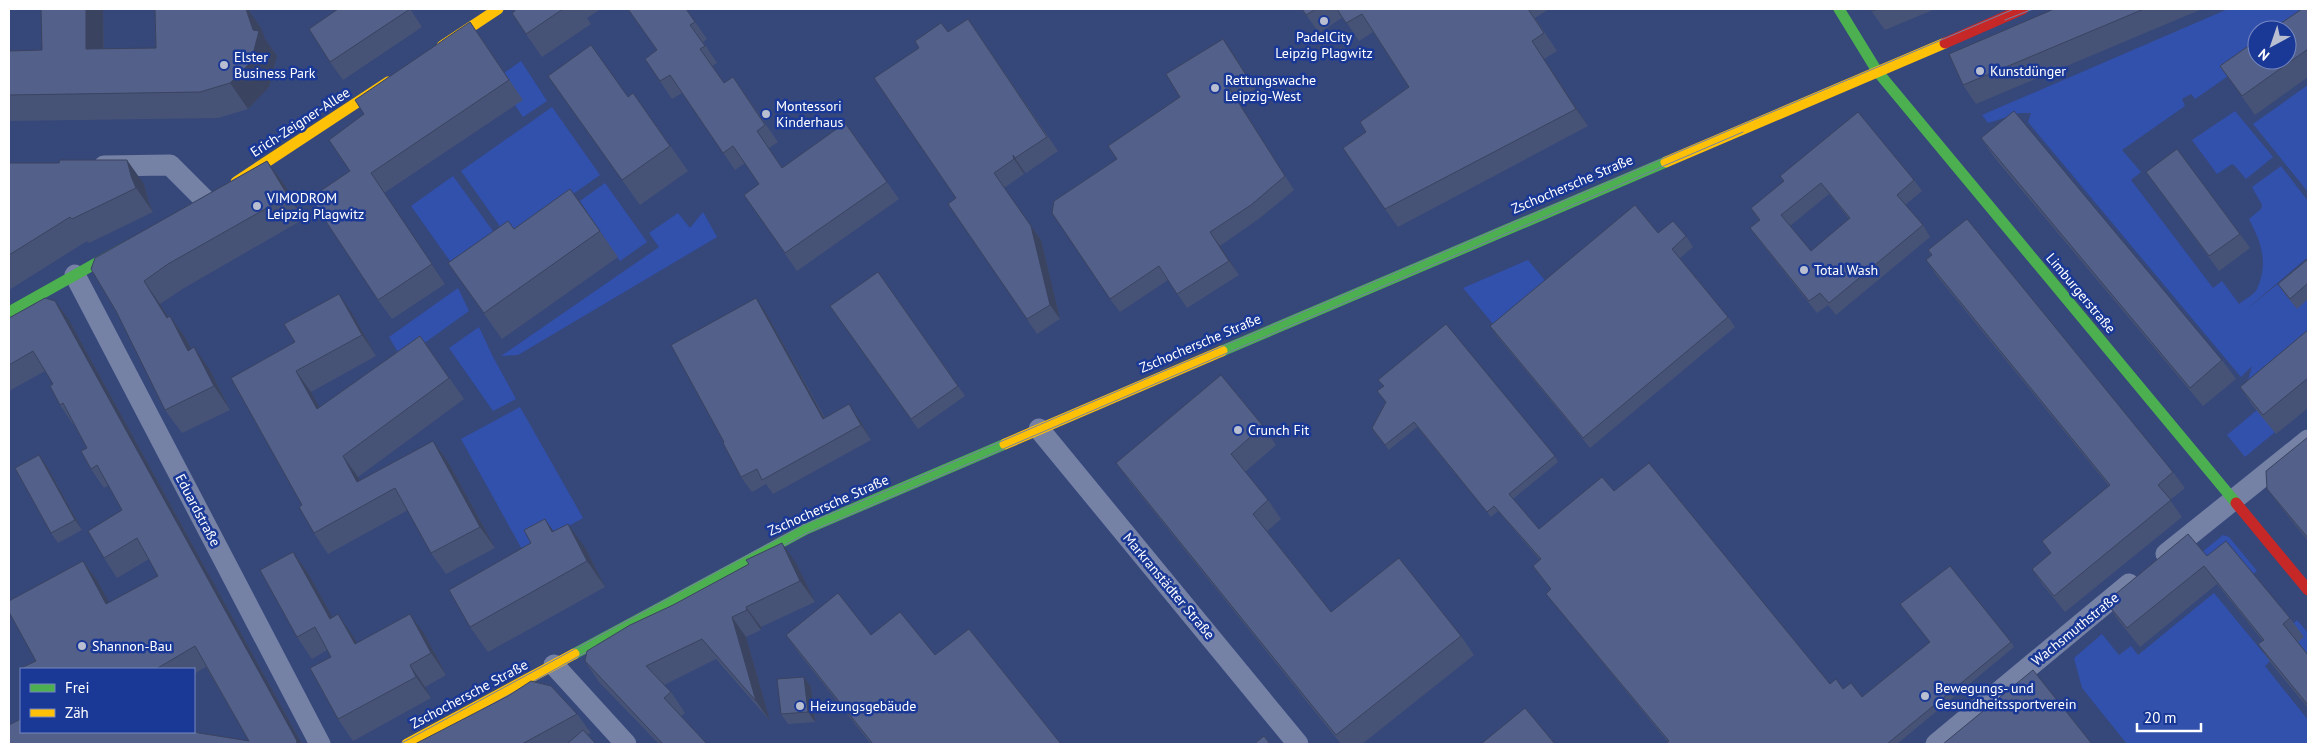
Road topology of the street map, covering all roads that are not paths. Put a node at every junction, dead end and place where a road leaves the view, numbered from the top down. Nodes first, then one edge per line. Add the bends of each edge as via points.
1 (498, 9) edge
2 (1839, 9) edge
3 (2023, 9) edge
4 (431, 53) edge
5 (1877, 71) junction
6 (399, 74) edge
7 (85, 166) edge
8 (210, 198) joint
9 (133, 242) edge
10 (75, 275) junction
11 (9, 312) edge
12 (1039, 429) junction
13 (2308, 440) edge
14 (2234, 500) junction
15 (2308, 590) edge
16 (554, 665) junction
17 (320, 744) edge
18 (407, 744) edge
19 (624, 744) edge
20 (1298, 744) edge
21 (1936, 744) edge

1 - 4 main road
2 - 5 main road, Limburgerstraße
3 - 5 main road, Zschochersche Straße
5 - 12 main road, Zschochersche Straße
5 - 14 main road, Limburgerstraße
6 - 8 main road, Erich-Zeigner-Allee
7 - 8 street via 170,165
9 - 10 main road
10 - 11 main road
10 - 17 street, Eduardstraße
12 - 16 main road, Zschochersche Straße via 806,529
12 - 20 street, Markranstädter Straße
13 - 14 street, Wachsmuthstraße
14 - 15 main road, Limburgerstraße
14 - 21 street, Wachsmuthstraße
16 - 18 main road, Zschochersche Straße
16 - 19 street

